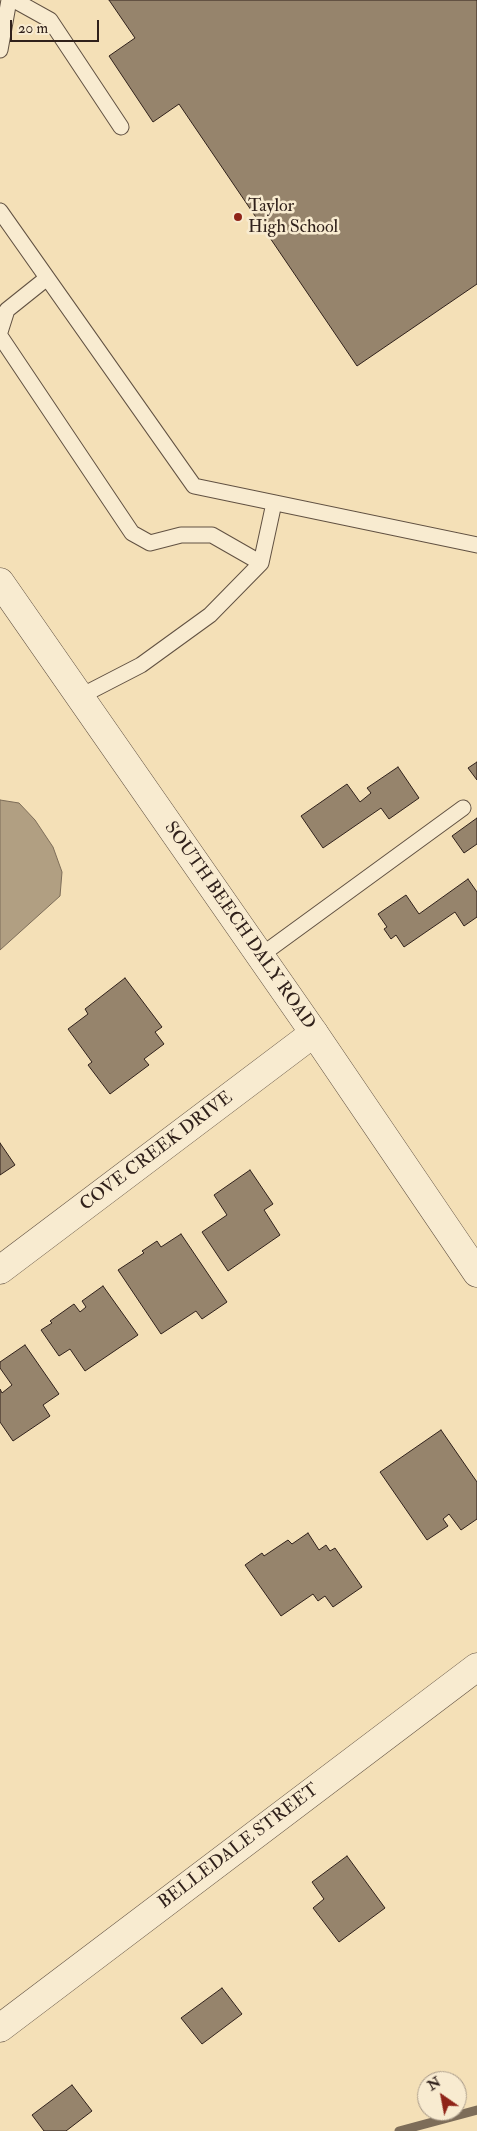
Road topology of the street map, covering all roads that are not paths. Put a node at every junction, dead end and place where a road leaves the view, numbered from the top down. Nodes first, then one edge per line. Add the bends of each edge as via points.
1 (9, 0) edge
2 (14, 0) edge
3 (0, 50) edge
4 (121, 127) dead end
5 (0, 211) edge
6 (47, 278) junction
7 (0, 332) edge
8 (0, 336) edge
9 (274, 503) junction
10 (477, 546) edge
11 (261, 563) junction
12 (0, 582) edge
13 (80, 697) junction
14 (463, 808) dead end
15 (260, 956) junction
16 (314, 1034) junction
17 (0, 1270) edge
18 (477, 1273) edge
19 (477, 1667) edge
20 (0, 2028) edge

1 - 3 lane
2 - 4 lane via 50,20
5 - 6 lane
6 - 7 lane via 7,310
6 - 9 lane via 194,486
8 - 11 lane via 132,533 150,543 181,535 212,535
9 - 10 lane
9 - 11 lane
11 - 13 lane via 202,620 141,665
12 - 13 street, SOUTH BEECH DALY ROAD
13 - 15 street, SOUTH BEECH DALY ROAD
14 - 15 lane
15 - 16 street, SOUTH BEECH DALY ROAD
16 - 17 street, COVE CREEK DRIVE
16 - 18 street, SOUTH BEECH DALY ROAD
19 - 20 street, BELLEDALE STREET

